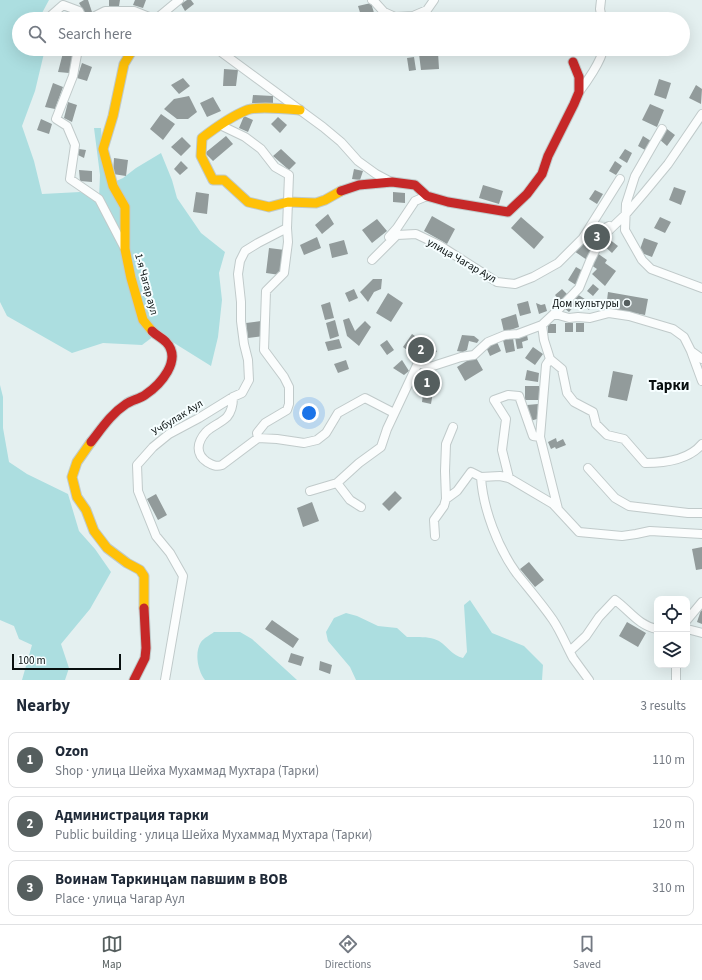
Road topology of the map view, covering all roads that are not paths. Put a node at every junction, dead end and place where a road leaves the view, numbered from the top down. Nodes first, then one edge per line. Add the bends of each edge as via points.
1 (179, 0) edge
2 (372, 0) edge
3 (434, 0) edge
4 (601, 0) edge
5 (167, 9) joint
6 (55, 12) edge
7 (80, 12) edge
8 (103, 12) edge
9 (137, 12) edge
10 (163, 12) edge
11 (384, 12) edge
12 (422, 12) edge
13 (601, 12) edge
14 (77, 56) edge
15 (129, 56) edge
16 (227, 56) edge
17 (602, 56) edge
18 (573, 62) dead end
19 (579, 92) junction
20 (300, 110) junction
21 (702, 114) edge
22 (220, 125) junction
23 (662, 129) dead end
24 (620, 179) dead end
25 (392, 182) junction
26 (427, 196) junction
27 (288, 202) junction
28 (626, 214) junction
29 (616, 223) junction
30 (287, 228) junction
31 (582, 238) junction
32 (125, 249) junction
33 (702, 288) edge
34 (555, 314) junction
35 (542, 325) junction
36 (691, 351) junction
37 (550, 359) junction
38 (702, 359) edge
39 (702, 381) edge
40 (233, 397) junction
41 (394, 413) junction
42 (453, 427) dead end
43 (258, 438) junction
44 (540, 438) junction
45 (702, 444) edge
46 (588, 468) dead end
47 (481, 477) junction
48 (509, 478) junction
49 (337, 483) junction
50 (310, 491) dead end
51 (446, 498) junction
52 (361, 507) dead end
53 (558, 510) junction
54 (702, 513) edge
55 (702, 534) edge
56 (435, 536) dead end
57 (702, 602) edge
58 (690, 616) edge
59 (654, 628) edge
60 (690, 630) edge
61 (702, 633) edge
62 (570, 651) junction
63 (676, 668) edge
64 (134, 680) edge
65 (166, 680) edge
66 (590, 680) edge
67 (676, 680) edge

1 - 5 street
2 - 11 street
3 - 12 street
4 - 13 street
5 - 10 street
6 - 7 street via 63,5
8 - 9 street
14 - 32 street via 73,76 56,119 67,126 75,145 70,179 99,200
15 - 32 street, 1-я Чагар аул via 124,64 103,149 113,186 125,207
16 - 20 street
17 - 19 street
18 - 19 street via 579,77
19 - 26 street via 542,174 527,194 508,212
20 - 22 street via 248,109
20 - 25 street via 341,142 358,161
21 - 28 street via 668,164
22 - 27 street via 245,137 261,149 275,167 289,175
22 - 27 street via 202,138 201,156 213,180 224,180 248,202 269,207
23 - 28 street via 635,176 626,204
24 - 31 street
25 - 26 street via 415,186
25 - 27 street via 359,185 316,202
26 - 31 street, улица Чагар Аул via 415,201 372,260 397,235 416,234 439,245 497,282 515,284 558,263
27 - 30 street
28 - 29 street
28 - 33 street via 625,230 642,260 651,269
29 - 31 street, улица Чагар Аул
29 - 34 street via 602,237 579,288
30 - 40 street, Учбулак Аул via 245,251 240,261 238,274 241,321 249,380 242,393
30 - 43 street via 284,273 266,291 264,350 286,382 289,404 287,410 265,423 257,433
32 - 64 street, 1-я Чагар аул via 143,320 152,332 167,343 172,354 169,371 159,384 144,396 127,403 110,417 77,462 72,477 77,497 86,510 94,530 107,548 140,570 145,579 145,658
34 - 35 street
34 - 36 street via 569,318 590,318 609,313 629,316 673,329 684,337
35 - 37 street
35 - 41 street via 488,342 474,355 430,367 418,363
36 - 38 street
36 - 39 street
37 - 44 street via 546,365
37 - 45 street via 562,369 567,393 574,402 593,412 596,424 607,435 624,439 645,463 673,461
40 - 43 street via 230,413 206,432 201,440 198,448 200,456 215,466 222,465
40 - 65 street, Учбулак Аул via 169,434 137,465 138,490 156,536 170,553 183,576
41 - 43 street via 365,398 338,413 326,433 317,440 304,443
41 - 49 street via 380,447
42 - 51 street via 446,444
44 - 48 street via 533,436 519,396 508,395 494,400 506,419 502,450
44 - 53 street
46 - 54 street via 615,498 629,506
47 - 48 street
47 - 51 street via 471,472 457,491
47 - 62 street via 491,524 504,552 516,572 552,618
48 - 53 street via 553,504
49 - 50 street
49 - 52 street via 350,500
51 - 56 street via 444,506 434,520
53 - 55 street via 580,532 622,536 650,530
57 - 58 street
59 - 62 street via 635,618 615,600 586,636
60 - 61 street
62 - 66 street
63 - 67 street

